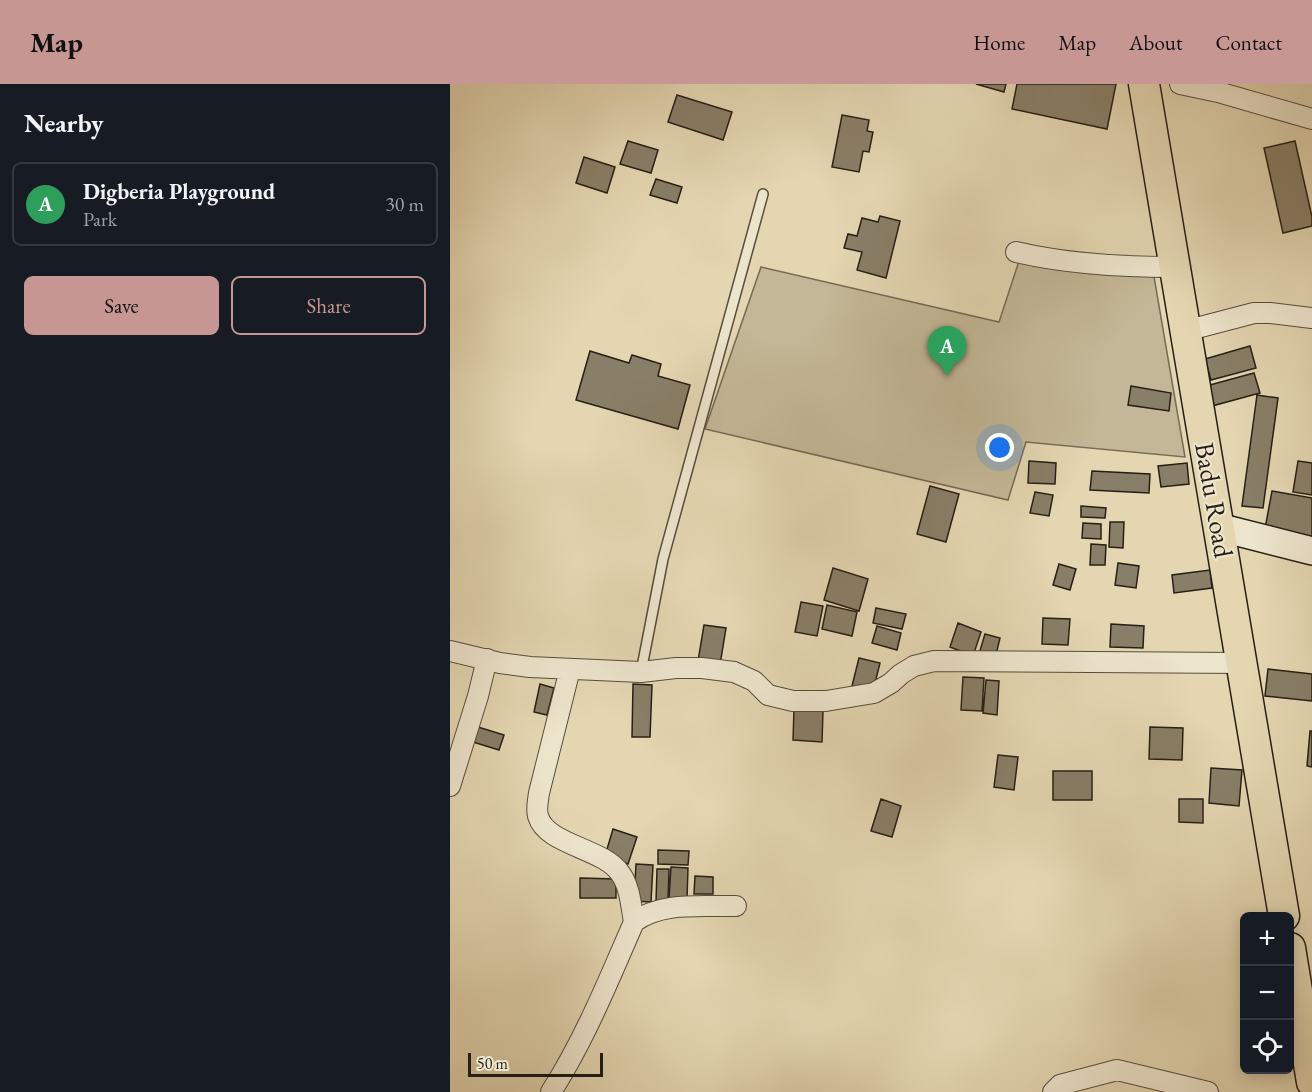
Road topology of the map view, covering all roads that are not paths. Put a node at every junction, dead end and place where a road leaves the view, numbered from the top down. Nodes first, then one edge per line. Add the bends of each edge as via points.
1 (1144, 84) edge
2 (1180, 84) edge
3 (1312, 119) edge
4 (763, 194) dead end
5 (1016, 252) dead end
6 (1174, 267) junction
7 (1312, 318) edge
8 (1185, 331) junction
9 (1218, 527) junction
10 (1312, 551) edge
11 (450, 651) edge
12 (487, 659) junction
13 (1242, 663) junction
14 (570, 669) junction
15 (641, 672) junction
16 (450, 786) edge
17 (736, 906) dead end
18 (1283, 912) edge
19 (634, 922) junction
20 (1293, 966) edge
21 (1312, 1082) edge
22 (551, 1092) edge
23 (1053, 1092) edge
24 (1208, 1092) edge

1 - 6 main road, Badu Road
2 - 3 street
4 - 15 lane via 663,559
5 - 6 street via 1059,261
6 - 8 main road, Badu Road
7 - 8 street via 1254,313
8 - 9 main road, Badu Road
9 - 10 street
9 - 13 main road, Badu Road
11 - 12 street
12 - 14 street
12 - 16 street
13 - 15 street via 934,661 914,666 874,693 826,701 794,701 768,695 754,681 734,672 702,668
13 - 18 main road, Badu Road
14 - 15 street
14 - 19 street via 539,793 538,818 553,834 620,872
17 - 19 street via 659,909
19 - 22 street via 569,1065
20 - 21 main road
23 - 24 street via 1060,1085 1117,1070

